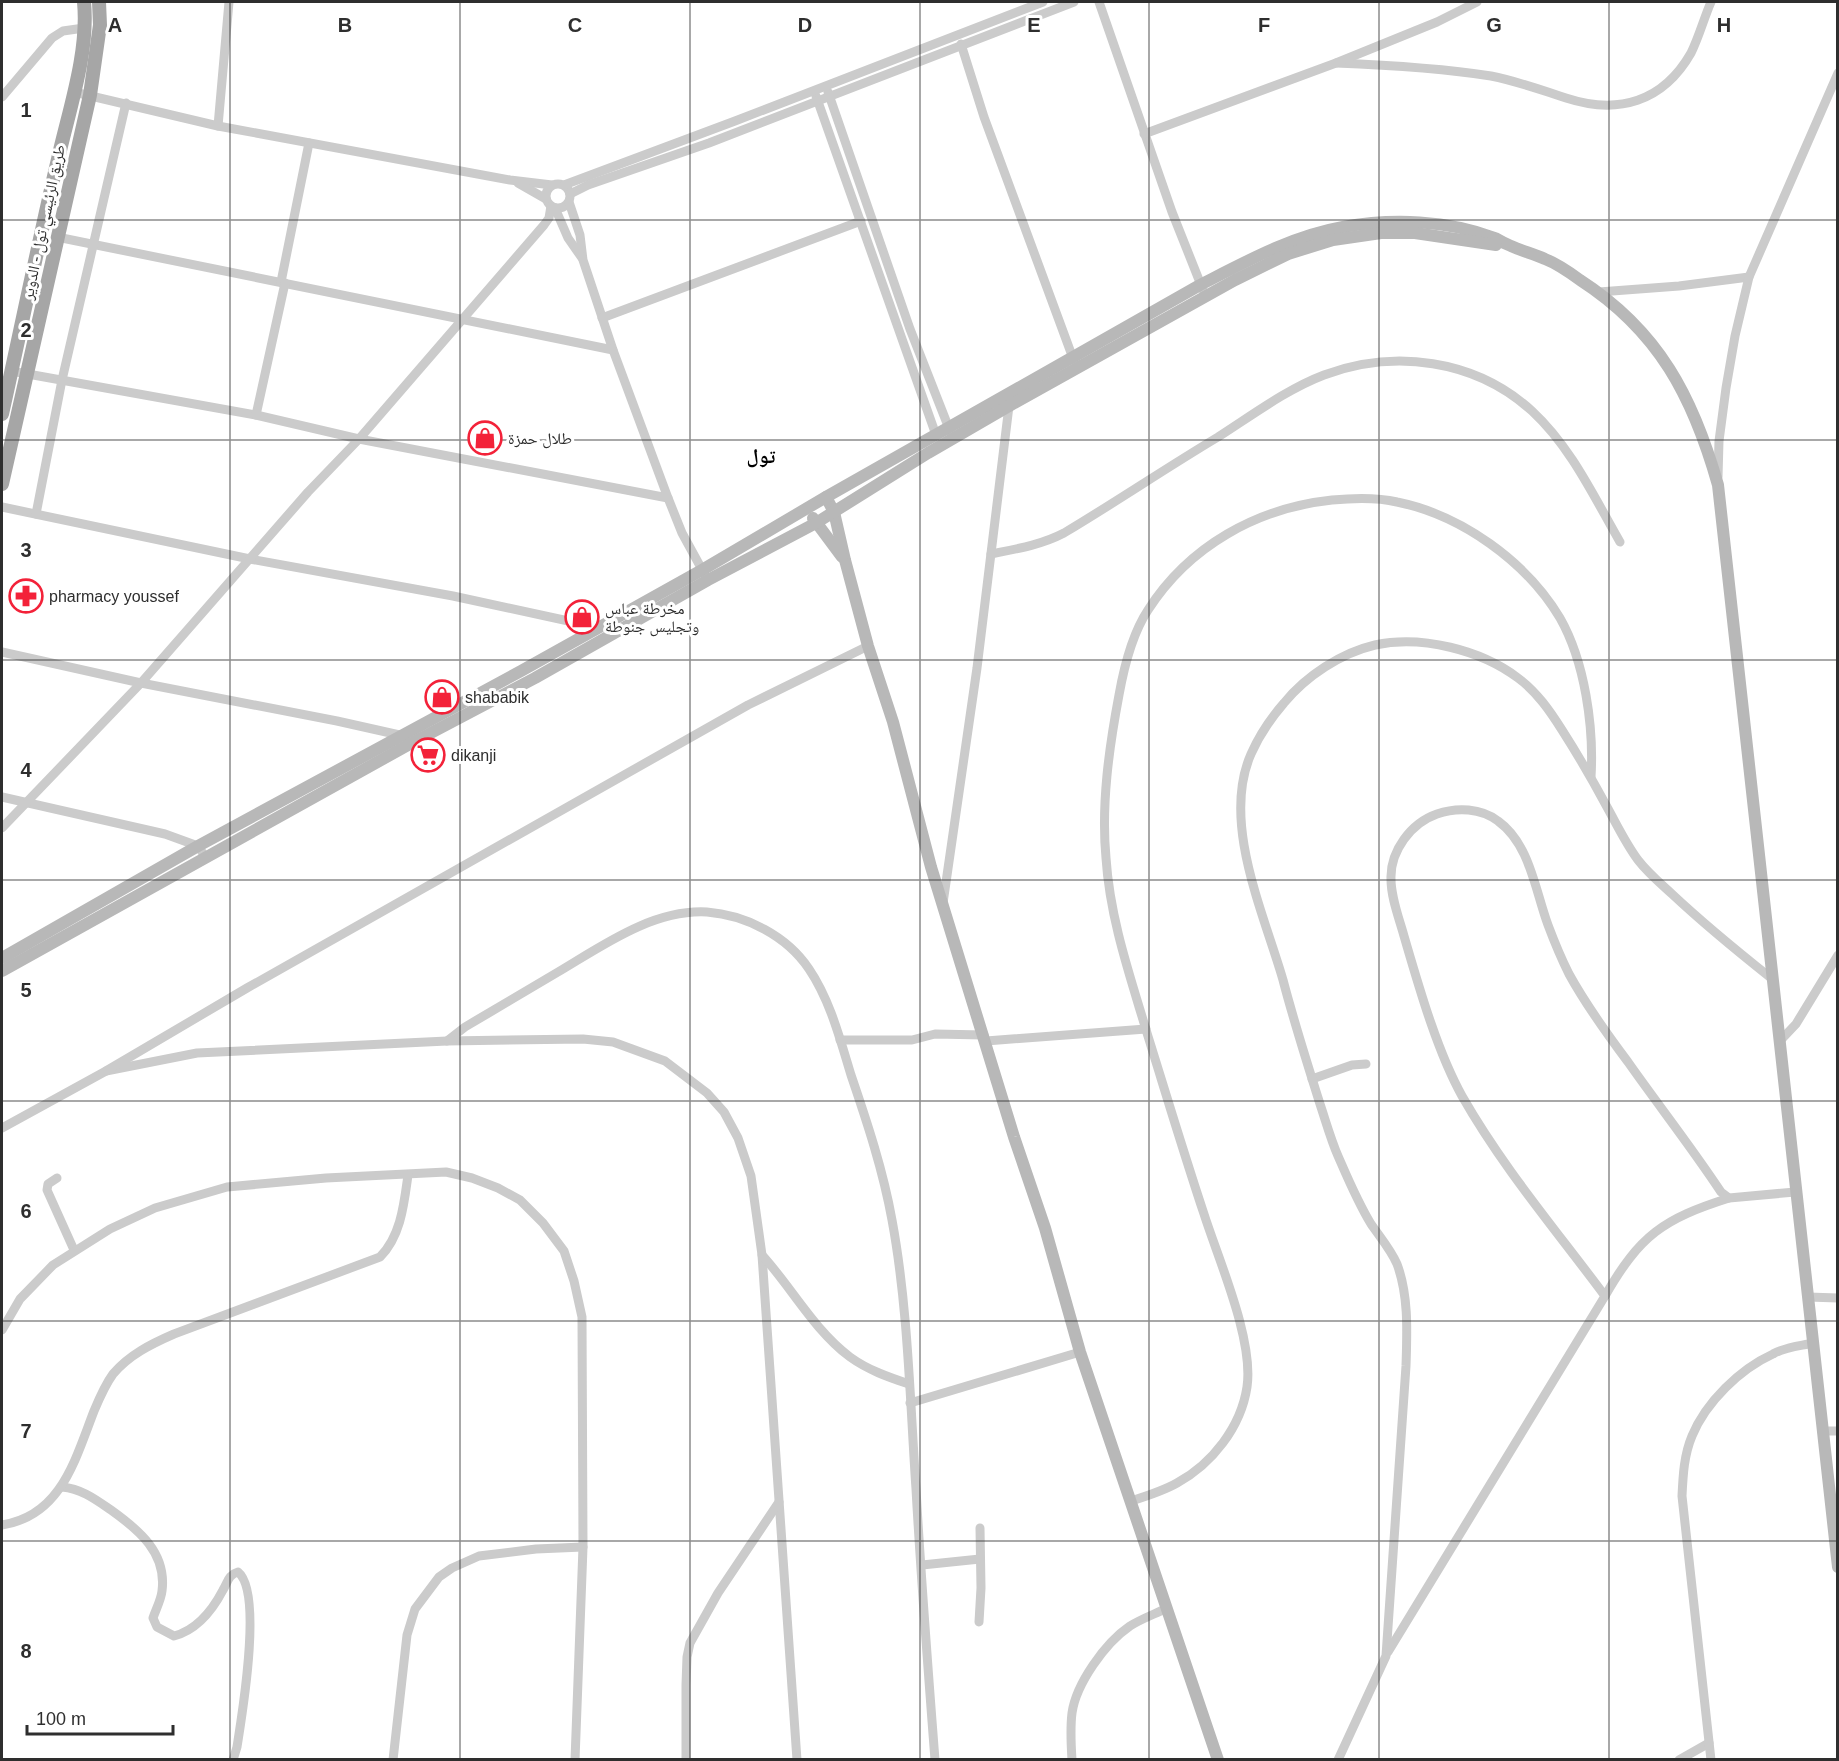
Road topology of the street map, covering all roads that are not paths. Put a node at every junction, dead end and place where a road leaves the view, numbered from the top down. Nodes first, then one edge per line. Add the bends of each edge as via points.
1 (84, 2) edge
2 (99, 2) edge
3 (229, 2) edge
4 (1043, 2) edge
5 (1074, 2) edge
6 (1099, 2) edge
7 (1477, 2) edge
8 (1711, 2) edge
9 (84, 28) junction
10 (961, 44) junction
11 (1336, 63) junction
12 (1838, 73) edge
13 (828, 91) junction
14 (74, 92) junction
15 (90, 95) junction
16 (816, 96) junction
17 (2, 97) edge
18 (126, 104) junction
19 (218, 126) junction
20 (1144, 134) junction
21 (309, 143) junction
22 (510, 180) junction
23 (552, 185) junction
24 (564, 185) junction
25 (570, 198) junction
26 (551, 204) junction
27 (861, 221) junction
28 (57, 237) junction
29 (93, 245) junction
30 (1509, 246) junction
31 (885, 257) junction
32 (583, 260) junction
33 (875, 260) junction
34 (1749, 277) junction
35 (283, 283) junction
36 (889, 285) junction
37 (1200, 285) junction
38 (1599, 292) junction
39 (1207, 296) junction
40 (602, 318) junction
41 (462, 319) junction
42 (613, 350) junction
43 (1075, 362) junction
44 (11, 371) junction
45 (26, 374) junction
46 (62, 380) junction
47 (1009, 406) junction
48 (2, 414) edge
49 (256, 415) junction
50 (951, 432) junction
51 (936, 435) junction
52 (359, 439) junction
53 (2, 484) edge
54 (1718, 485) junction
55 (826, 497) junction
56 (668, 498) junction
57 (2, 507) edge
58 (807, 508) junction
59 (834, 512) junction
60 (36, 514) junction
61 (816, 523) junction
62 (1620, 542) dead end
63 (991, 554) junction
64 (250, 560) junction
65 (845, 560) junction
66 (705, 575) junction
67 (596, 627) junction
68 (603, 639) junction
69 (868, 646) junction
70 (2, 652) edge
71 (521, 671) junction
72 (527, 682) junction
73 (141, 683) junction
74 (405, 740) junction
75 (1591, 777) junction
76 (2, 797) edge
77 (27, 804) junction
78 (2, 828) edge
79 (198, 846) junction
80 (206, 858) junction
81 (943, 904) junction
82 (1838, 955) edge
83 (8, 956) edge
84 (2, 971) edge
85 (1771, 978) junction
86 (1146, 1029) junction
87 (985, 1038) junction
88 (840, 1040) junction
89 (447, 1041) junction
90 (1779, 1042) junction
91 (1366, 1064) dead end
92 (106, 1071) junction
93 (1312, 1078) junction
94 (2, 1128) edge
95 (408, 1175) junction
96 (57, 1178) dead end
97 (1795, 1192) junction
98 (1729, 1198) junction
99 (74, 1250) junction
100 (762, 1255) junction
101 (1605, 1296) junction
102 (1808, 1297) junction
103 (1838, 1298) edge
104 (2, 1330) edge
105 (1813, 1343) junction
106 (1080, 1352) junction
107 (909, 1384) junction
108 (910, 1403) junction
109 (1823, 1431) junction
110 (1838, 1431) edge
111 (62, 1487) junction
112 (1131, 1501) junction
113 (779, 1502) junction
114 (2, 1525) edge
115 (980, 1528) dead end
116 (583, 1547) junction
117 (980, 1559) junction
118 (922, 1564) junction
119 (1838, 1568) edge
120 (1167, 1608) junction
121 (979, 1622) dead end
122 (1386, 1656) junction
123 (1709, 1743) junction
124 (233, 1760) edge
125 (393, 1760) edge
126 (575, 1760) edge
127 (686, 1760) edge
128 (797, 1760) edge
129 (935, 1760) edge
130 (1072, 1760) edge
131 (1218, 1760) edge
132 (1338, 1760) edge
133 (1679, 1760) edge
134 (1712, 1760) edge

1 - 9 main road, طريق الرئيسي تول - الدوير
2 - 15 main road, طريق الرئيسي تول - الدوير via 100,25
3 - 19 street
4 - 13 street
5 - 10 street
6 - 20 street
7 - 11 street
8 - 11 street via 1692,51 1679,72 1663,88 1622,104 1588,104 1491,76
9 - 14 main road, طريق الرئيسي تول - الدوير
9 - 17 street via 63,31 52,38
10 - 13 street
10 - 43 street
11 - 20 street
12 - 34 street
13 - 16 street
13 - 31 street
14 - 15 street
14 - 44 main road, طريق الرئيسي تول - الدوير
15 - 18 street
15 - 28 main road, طريق الرئيسي تول - الدوير
16 - 24 street
16 - 25 street via 663,160 588,186
16 - 27 street
18 - 19 street
18 - 29 street
19 - 21 street
20 - 37 street
21 - 22 street
21 - 35 street
22 - 23 street
22 - 26 street
23 - 24 street
23 - 26 street via 547,191
24 - 25 street
25 - 26 street via 563,207
25 - 32 street
26 - 32 street
26 - 41 street via 544,225
27 - 33 street
27 - 40 street
28 - 29 street
28 - 45 main road, طريق الرئيسي تول - الدوير
29 - 35 street
29 - 46 street
30 - 37 street via 1495,238 1419,222 1344,227 1284,244
30 - 38 street via 1554,263
30 - 39 street via 1415,233 1355,236 1288,254
31 - 33 street
31 - 36 street
32 - 40 street
33 - 36 street
34 - 38 street
34 - 54 street via 1726,388
35 - 41 street
35 - 49 street
36 - 50 street
36 - 51 street
37 - 39 street
37 - 43 street
38 - 54 street via 1640,330 1674,376 1697,420
39 - 43 street
40 - 42 street
41 - 42 street
41 - 52 street
42 - 56 street
43 - 47 street
43 - 50 street
44 - 45 street
44 - 48 main road, طريق الرئيسي تول - الدوير
45 - 46 street
45 - 53 main road, طريق الرئيسي تول - الدوير
46 - 49 street
46 - 60 street
47 - 50 street
47 - 63 street
49 - 52 street
50 - 51 street
50 - 59 street
51 - 55 street
52 - 56 street
52 - 64 street
54 - 85 street
55 - 58 street
55 - 59 street
56 - 66 street
57 - 60 street
58 - 61 street
58 - 66 street
59 - 61 street
59 - 65 street
60 - 64 street
61 - 65 street
61 - 66 street
62 - 63 street via 1564,447 1515,398 1466,372 1439,364 1390,360 1361,364 1310,381 1064,533
63 - 81 street
64 - 67 street via 453,596
64 - 73 street
65 - 69 street
66 - 67 street
66 - 68 street
67 - 68 street
67 - 71 street
68 - 72 street
69 - 81 street
69 - 92 street via 748,705
70 - 73 street
71 - 72 street
71 - 74 street
72 - 74 street
73 - 74 street
73 - 77 street
74 - 79 street
74 - 80 street
75 - 85 street via 1649,873
75 - 86 street via 1584,682 1569,637 1544,595 1508,557 1485,540 1418,507 1365,499 1292,507 1233,530 1192,560 1149,609 1136,636 1119,693 1106,800 1105,855 1113,912
75 - 93 street via 1536,694 1502,667 1463,652 1417,643 1367,647 1324,668 1294,691 1251,754 1243,782 1241,819 1256,892
76 - 77 street
77 - 78 street
77 - 79 street via 145,828
79 - 80 street
79 - 83 street
80 - 83 street
81 - 87 street
82 - 90 street via 1796,1024
83 - 84 street
85 - 90 street
86 - 87 street
86 - 112 street via 1239,1321 1248,1376 1242,1411 1210,1458 1177,1484
87 - 88 street via 935,1034 912,1040
87 - 106 street
88 - 89 street via 822,993 792,950 777,936 744,920 706,912 657,920 636,929
88 - 107 street via 872,1139 892,1219
89 - 92 street via 197,1053
89 - 100 street via 599,1039 664,1061 707,1093 724,1112 738,1138 751,1176
90 - 97 street
91 - 93 street
92 - 94 street
93 - 122 street via 1336,1152 1369,1221 1397,1266 1405,1306 1406,1366
95 - 99 street via 227,1186 155,1208
95 - 111 street via 399,1225 389,1248 380,1257 150,1344 125,1362 100,1397
95 - 116 street via 446,1172 498,1188 520,1200 543,1222 564,1251 582,1317
96 - 99 street via 48,1184 47,1190
97 - 98 street
97 - 102 street
98 - 101 street via 1684,1213 1659,1228 1624,1264
98 - 101 street via 1593,1015 1568,972 1522,850 1509,830 1487,813 1463,809 1437,814 1414,827 1397,850 1390,879 1410,955 1451,1075 1530,1200
99 - 104 street via 53,1265 20,1299
100 - 107 street via 802,1306 851,1358
100 - 113 street
101 - 122 street
102 - 103 street
102 - 105 street
105 - 109 street
105 - 123 street via 1772,1354 1740,1375 1703,1416 1686,1453 1682,1496
106 - 108 street
106 - 112 street
107 - 108 street
108 - 118 street
109 - 110 street
109 - 119 street
111 - 114 street via 26,1518
111 - 124 street via 89,1494 149,1541 163,1578 153,1618 157,1627 174,1636 197,1625 231,1575 238,1572 242,1576 250,1647
112 - 120 street
113 - 127 street via 718,1593 690,1643
113 - 128 street
115 - 117 street
116 - 125 street via 478,1556 439,1577 415,1609 407,1635
116 - 126 street
117 - 118 street
117 - 121 street
118 - 129 street
120 - 130 street via 1129,1627 1092,1667 1072,1712
120 - 131 street
122 - 132 street
123 - 133 street
123 - 134 street

